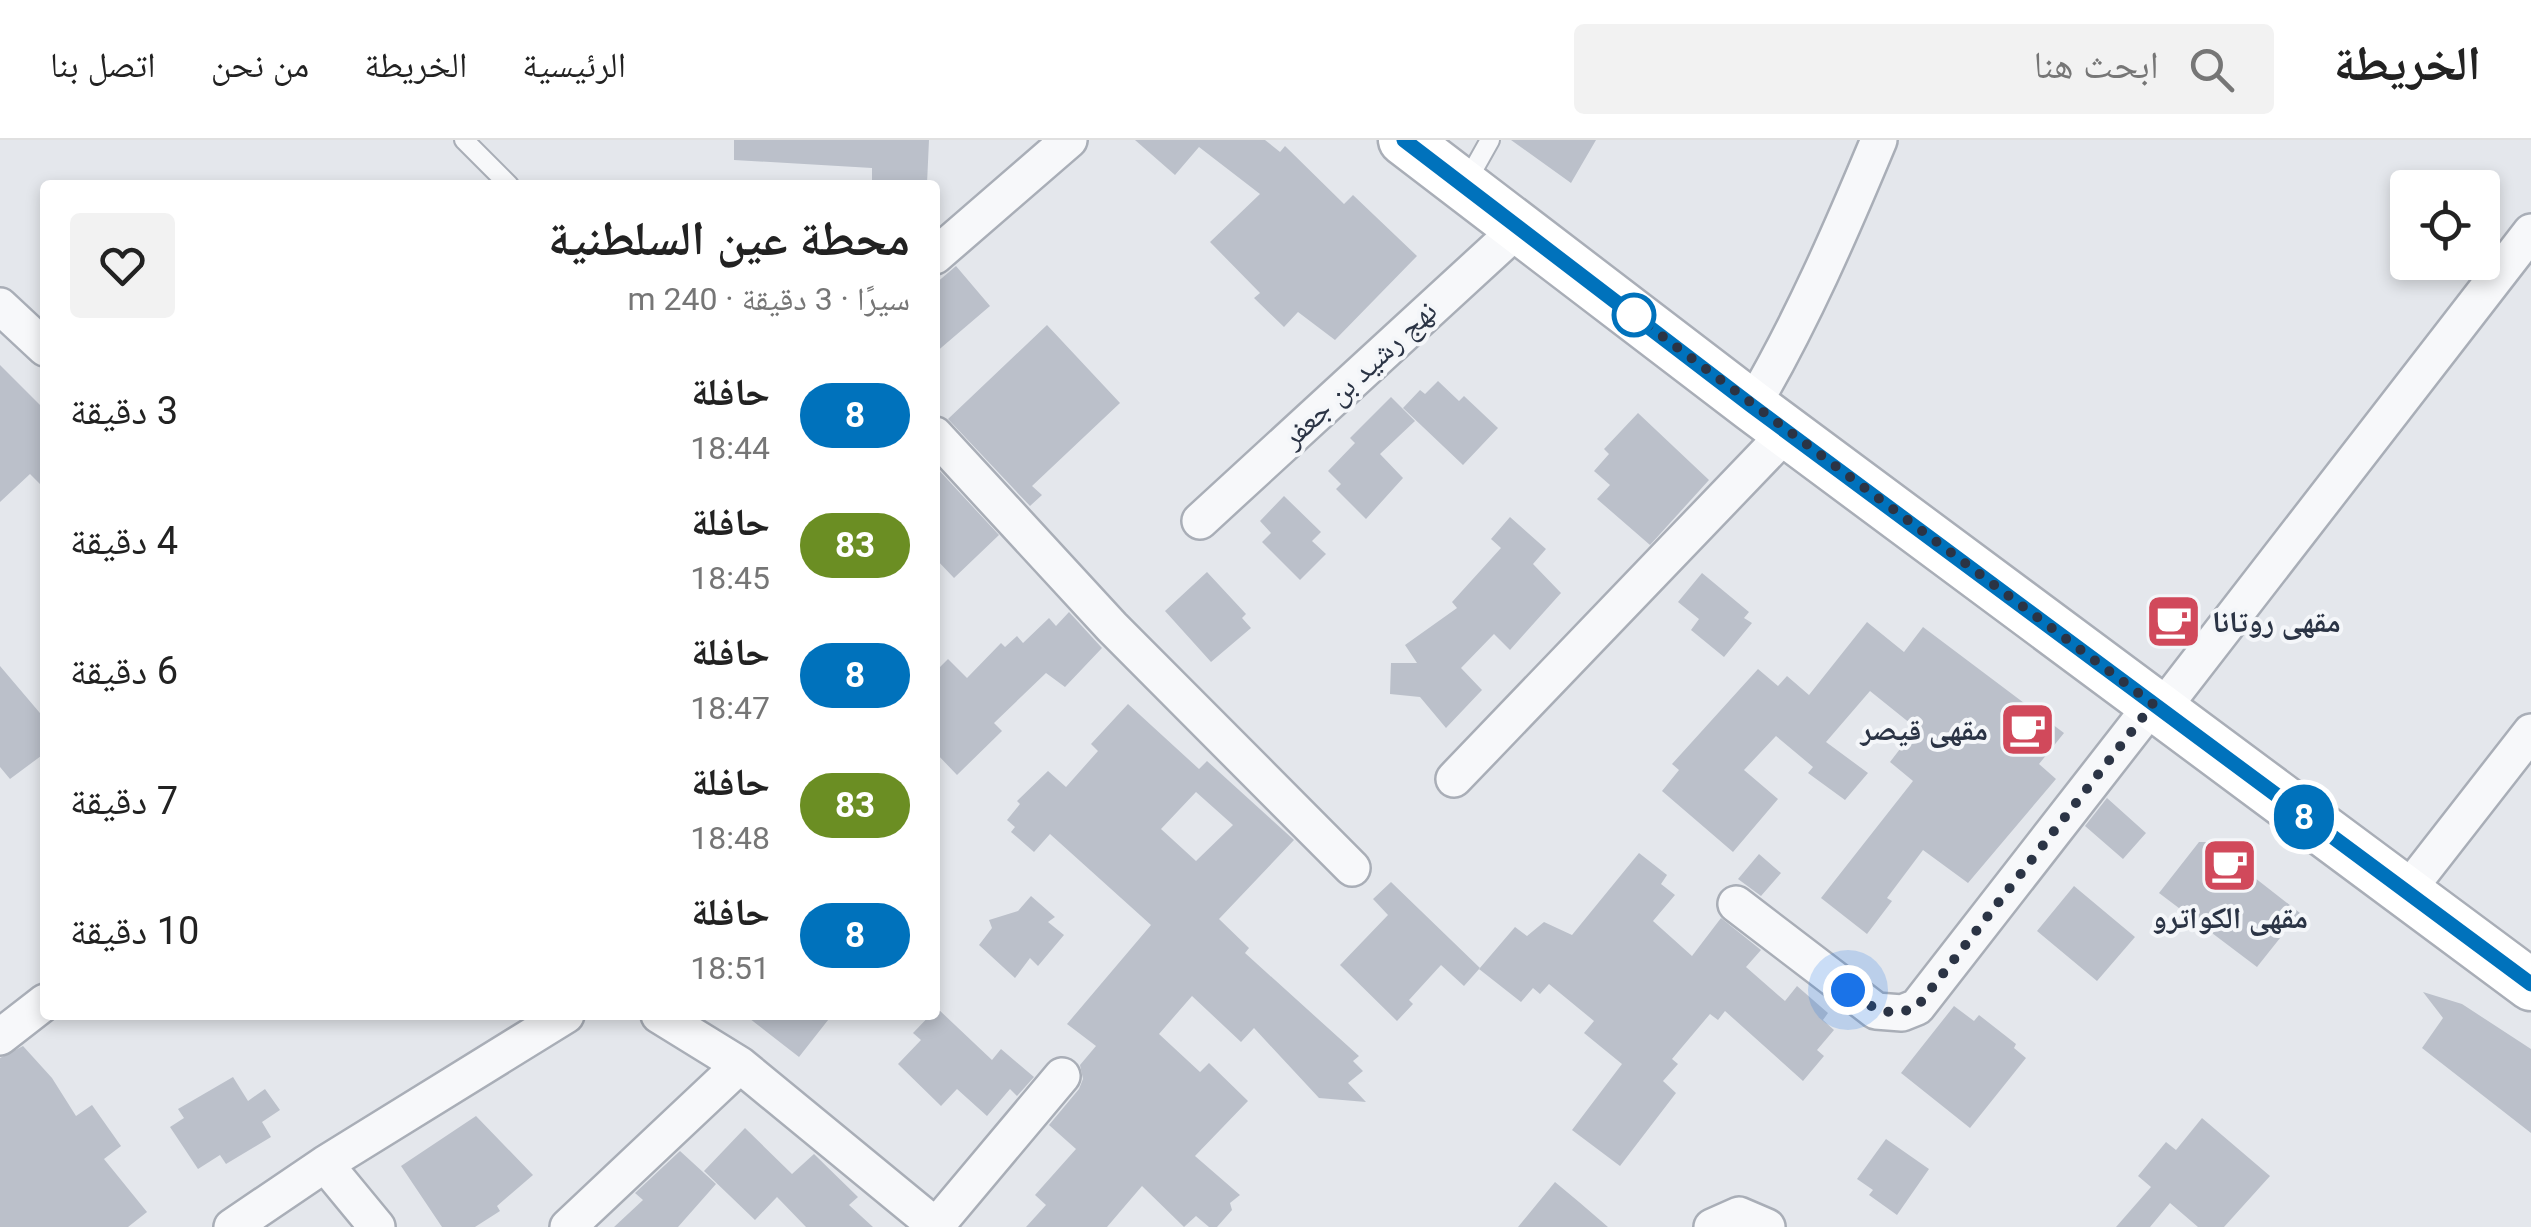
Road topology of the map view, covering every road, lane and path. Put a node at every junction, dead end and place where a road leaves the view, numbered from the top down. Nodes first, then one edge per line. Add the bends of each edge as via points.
1 (464, 140) edge
2 (1069, 140) edge
3 (1404, 140) edge
4 (1490, 140) edge
5 (1879, 140) edge
6 (504, 180) edge
7 (1465, 186) junction
8 (1519, 228) junction
9 (2531, 232) edge
10 (940, 252) edge
11 (0, 306) edge
12 (40, 343) edge
13 (1770, 419) junction
14 (940, 439) edge
15 (1200, 522) dead end
16 (2157, 707) junction
17 (2531, 732) edge
18 (1454, 779) dead end
19 (1352, 868) dead end
20 (2407, 891) junction
21 (1736, 904) dead end
22 (2531, 984) edge
23 (40, 1006) edge
24 (558, 1020) edge
25 (668, 1020) edge
26 (0, 1036) edge
27 (740, 1065) junction
28 (1062, 1076) dead end
29 (325, 1164) junction
30 (937, 1226) edge
31 (232, 1227) edge
32 (377, 1227) edge
33 (568, 1227) edge
34 (1712, 1227) edge
35 (1767, 1227) edge

1 - 6 lane
2 - 10 street
3 - 7 main road
4 - 7 lane
5 - 13 street
7 - 8 main road
8 - 13 main road
8 - 15 street, نهج رشيد بن جعفر
9 - 16 street
11 - 12 street
13 - 16 main road
13 - 18 street
14 - 19 street via 1112,627
16 - 20 main road
16 - 21 street via 1917,1007 1876,1011
17 - 20 street
20 - 22 main road
23 - 26 street
24 - 29 street
25 - 27 street
27 - 30 street
27 - 33 street
28 - 30 street
29 - 31 street
29 - 32 street
34 - 35 street via 1739,1215

